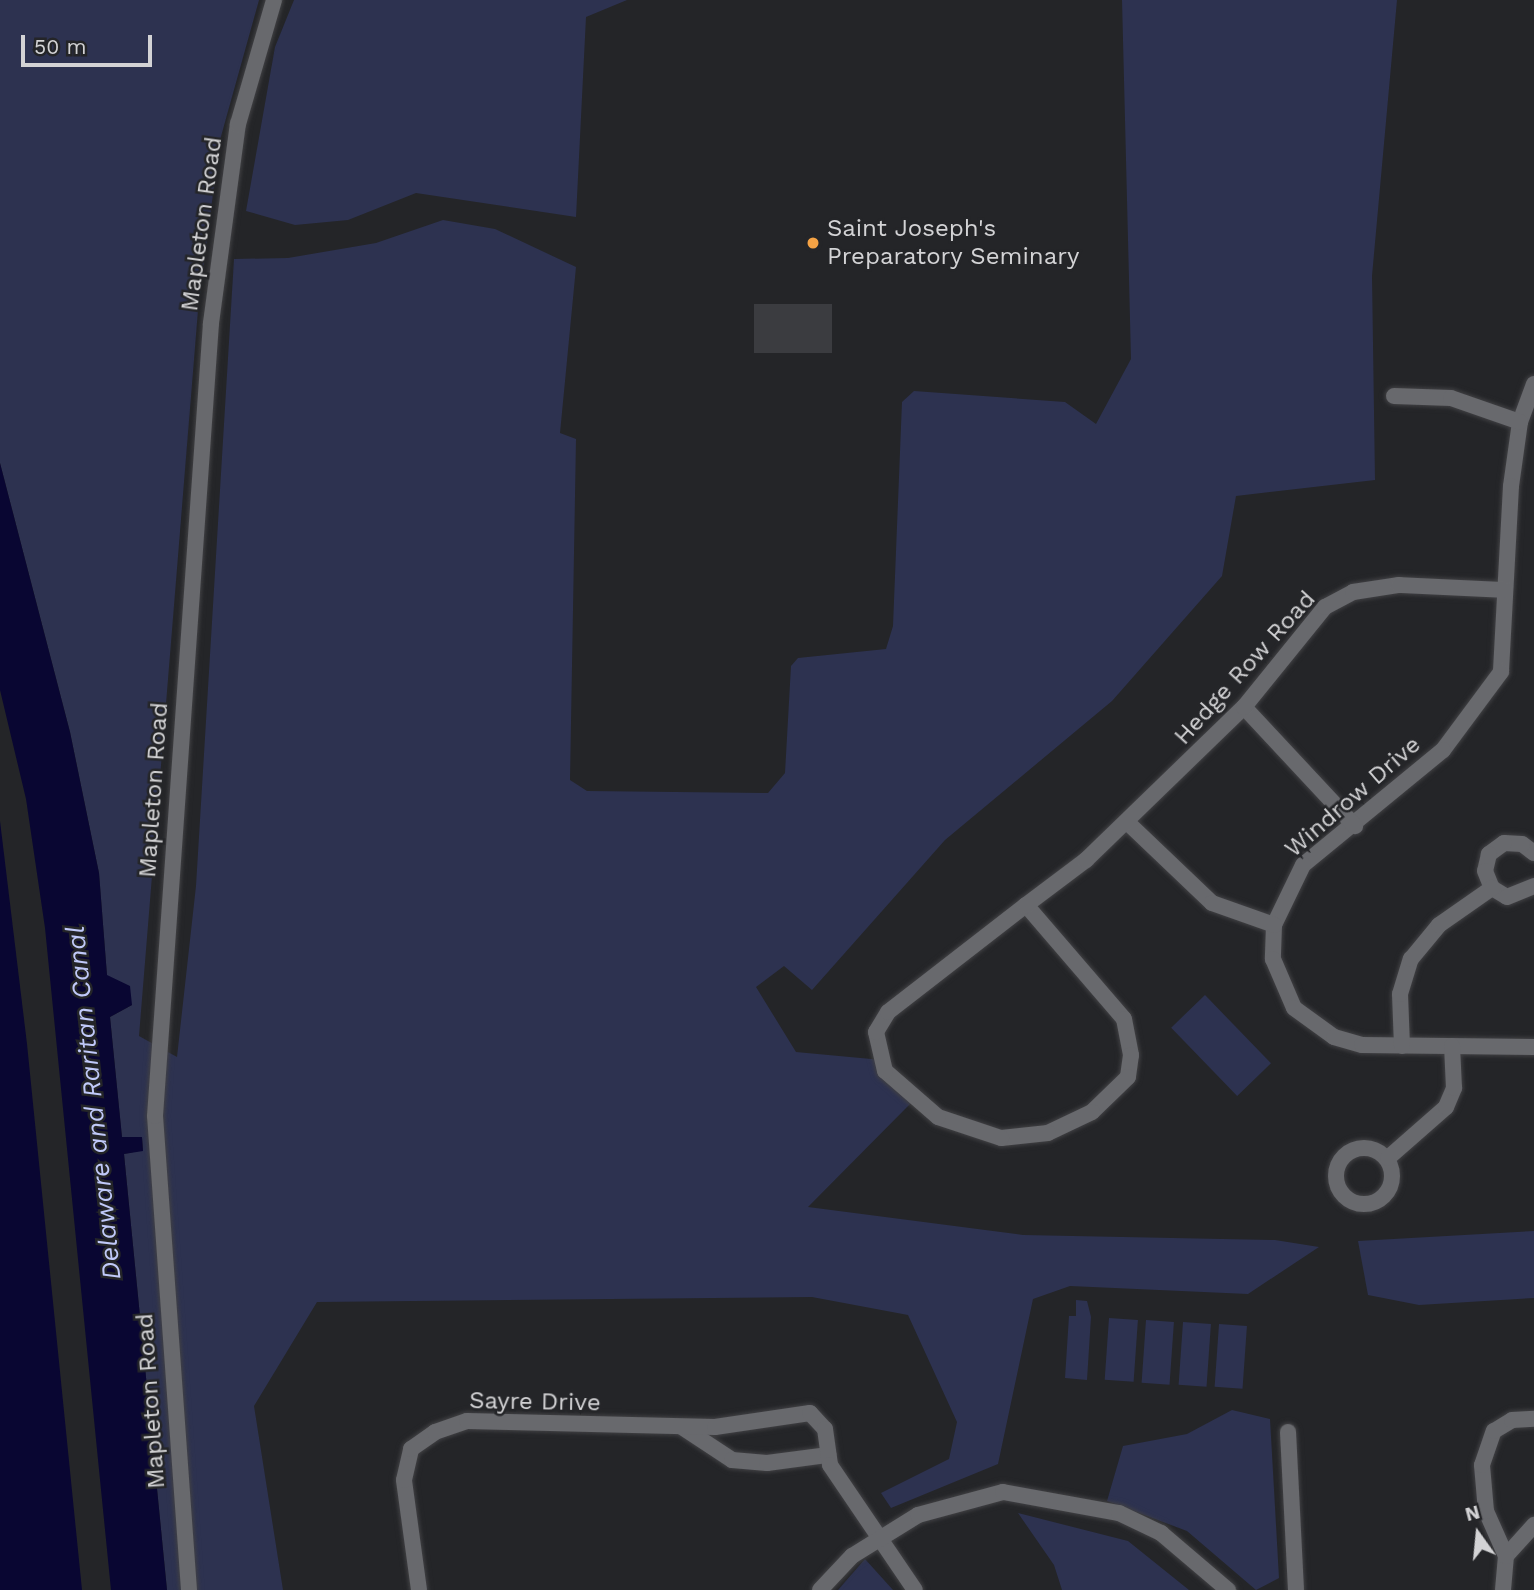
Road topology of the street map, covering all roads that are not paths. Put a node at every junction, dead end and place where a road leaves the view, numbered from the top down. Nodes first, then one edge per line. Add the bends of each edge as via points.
1 (274, 0) edge
2 (1534, 384) edge
3 (1394, 396) dead end
4 (1520, 422) junction
5 (1505, 590) junction
6 (1244, 707) junction
7 (1127, 822) junction
8 (1355, 826) junction
9 (1534, 853) edge
10 (1534, 886) edge
11 (1492, 888) junction
12 (1026, 905) junction
13 (1273, 925) junction
14 (1402, 1046) junction
15 (1452, 1046) junction
16 (1534, 1047) edge
17 (1388, 1158) dead end
18 (1534, 1419) edge
19 (682, 1427) junction
20 (1288, 1432) dead end
21 (828, 1455) junction
22 (1534, 1525) edge
23 (880, 1538) junction
24 (1506, 1556) junction
25 (189, 1590) edge
26 (419, 1590) edge
27 (820, 1590) edge
28 (915, 1590) edge
29 (1228, 1590) edge
30 (1296, 1590) edge
31 (1503, 1590) edge

1 - 25 street, Mapleton Road via 238,124 211,323 155,1116
2 - 4 street, Windrow Drive
3 - 4 street via 1451,398
4 - 5 street, Windrow Drive
5 - 6 street, Hedge Row Road via 1399,585 1353,592 1325,607
5 - 8 street, Windrow Drive via 1501,672 1479,709
6 - 7 street, Hedge Row Road
6 - 8 street
7 - 12 street, Hedge Row Road
7 - 13 street via 1212,903
8 - 13 street, Windrow Drive via 1303,865
9 - 11 street via 1513,842 1496,847 1486,862
10 - 11 street via 1516,897
11 - 14 street via 1439,925 1411,959 1400,994
12 - 12 street, Hedge Row Road via 1124,1019 1131,1055 1128,1077 1092,1112 1048,1133 1001,1138 954,1126 926,1109 885,1071 876,1032 888,1012
13 - 14 street via 1281,988 1310,1026 1362,1045
14 - 15 street
15 - 16 street
15 - 17 street via 1454,1088 1446,1107
18 - 24 street via 1512,1420 1493,1431 1482,1465 1486,1511
19 - 21 street via 732,1460 767,1463
19 - 21 street, Sayre Drive via 810,1413 825,1429
19 - 26 street, Sayre Drive via 467,1421 435,1432 411,1449 404,1480
20 - 30 street
21 - 23 street, Sayre Drive
22 - 24 street
23 - 27 street
23 - 28 street, Sayre Drive
23 - 29 street via 918,1515 963,1500 1003,1492 1054,1496 1119,1513 1161,1533
24 - 31 street

